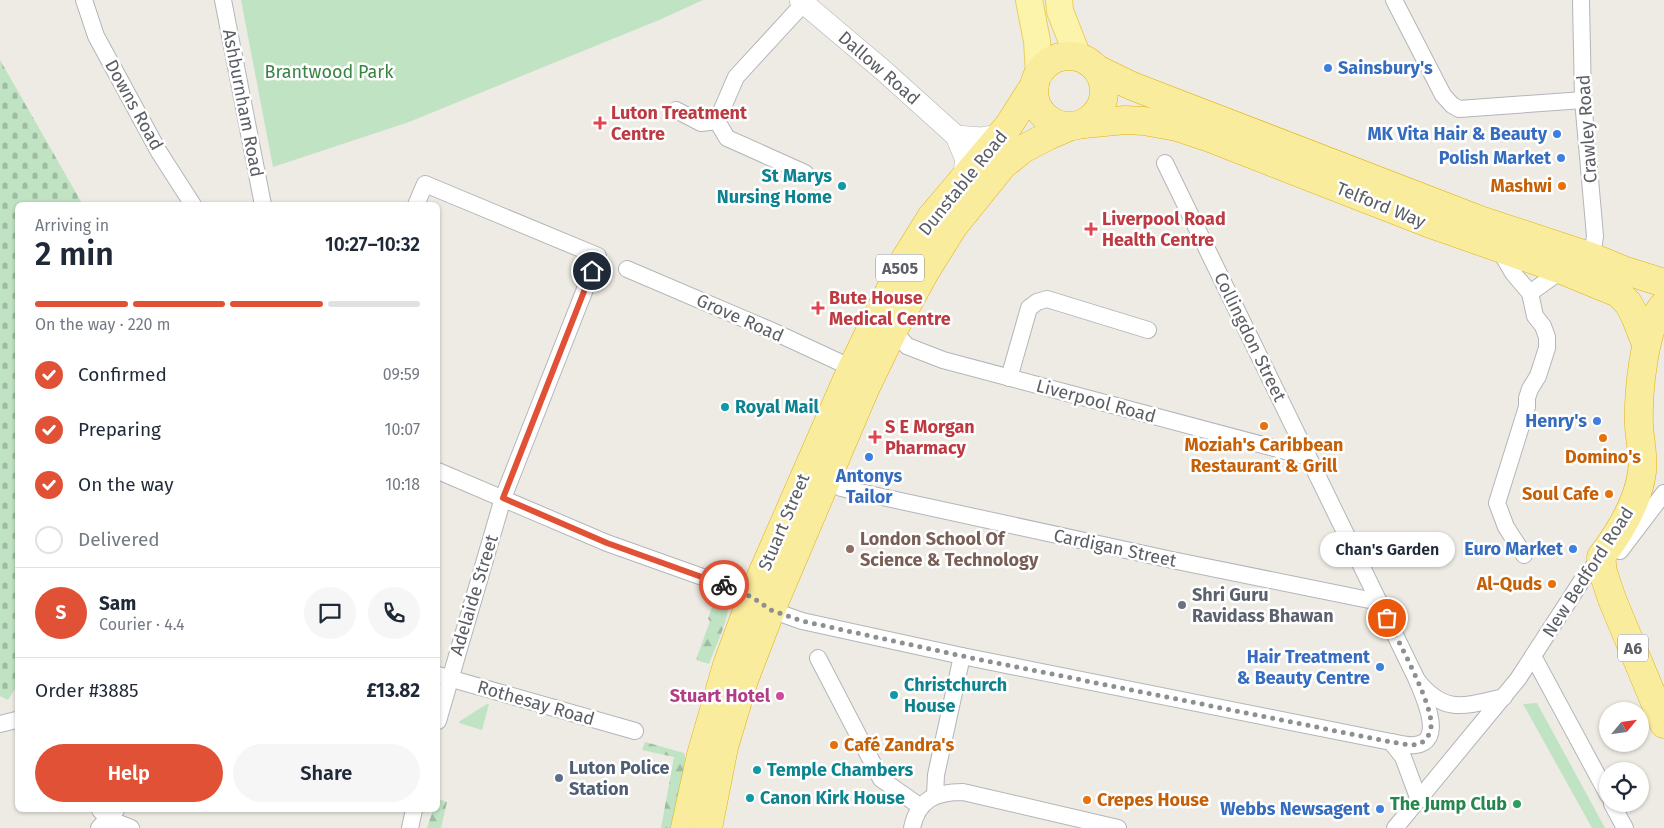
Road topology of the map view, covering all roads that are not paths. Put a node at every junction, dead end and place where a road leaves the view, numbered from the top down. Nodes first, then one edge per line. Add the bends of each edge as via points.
1 (84, 0) edge
2 (224, 0) edge
3 (1030, 0) edge
4 (1059, 0) edge
5 (1394, 0) edge
6 (1581, 0) edge
7 (802, 2) edge
8 (1088, 63) junction
9 (1037, 79) junction
10 (1583, 100) junction
11 (676, 110) dead end
12 (717, 122) junction
13 (1077, 125) junction
14 (1001, 135) junction
15 (956, 136) junction
16 (1165, 163) dead end
17 (805, 173) dead end
18 (963, 178) junction
19 (191, 202) edge
20 (262, 202) edge
21 (417, 202) edge
22 (1499, 249) junction
23 (1589, 256) junction
24 (627, 269) dead end
25 (1562, 270) junction
26 (1664, 283) edge
27 (1530, 293) junction
28 (1664, 305) edge
29 (895, 327) junction
30 (1148, 330) dead end
31 (1646, 344) junction
32 (852, 368) junction
33 (1009, 378) junction
34 (828, 420) joint
35 (1639, 426) junction
36 (1664, 454) edge
37 (1308, 457) junction
38 (440, 472) edge
39 (831, 472) junction
40 (1664, 493) edge
41 (503, 498) junction
42 (1524, 555) dead end
43 (1602, 565) junction
44 (1379, 602) junction
45 (761, 604) junction
46 (962, 656) junction
47 (1533, 656) junction
48 (818, 658) dead end
49 (443, 677) edge
50 (1417, 680) junction
51 (1504, 698) junction
52 (440, 703) edge
53 (15, 721) edge
54 (0, 724) edge
55 (1664, 724) edge
56 (635, 731) dead end
57 (1391, 742) junction
58 (1599, 778) edge
59 (935, 795) junction
60 (1419, 800) junction
61 (921, 807) junction
62 (414, 812) edge
63 (1616, 812) edge
64 (106, 817) edge
65 (131, 828) edge
66 (410, 828) edge
67 (685, 828) edge
68 (708, 828) edge
69 (912, 828) edge
70 (1118, 828) edge
71 (1395, 828) edge
72 (1625, 828) edge

1 - 19 street, Downs Road via 96,36 159,152
2 - 20 street, Ashburnham Road
3 - 9 main road via 1037,41
4 - 8 main road via 1062,18
5 - 10 street via 1443,95 1459,109
6 - 10 street, Crawley Road
7 - 12 street via 736,77
7 - 15 street, Dallow Road
8 - 9 highway via 1060,57 1045,66
8 - 13 highway via 1102,78 1104,100 1093,118
8 - 23 highway, Telford Way via 1142,89 1471,216
9 - 13 highway via 1034,94 1042,114 1059,125
9 - 14 highway, Dunstable Road / A505
10 - 23 street, Crawley Road via 1595,236
11 - 12 street via 701,123
12 - 17 street via 727,138
13 - 22 highway, Telford Way via 1125,120 1177,127
13 - 29 highway, Dunstable Road / A505 via 1023,149 1002,165 953,228
14 - 15 street via 981,138
14 - 18 highway, Dunstable Road / A505
15 - 18 street, Dallow Road via 966,160
16 - 37 street, Collingdon Street
18 - 32 highway, Dunstable Road / A505 via 932,216 904,261
21 - 41 street, Adelaide Street via 425,184 598,256
22 - 25 highway, Telford Way
22 - 27 street
23 - 26 highway, Telford Way
24 - 32 street, Grove Road
25 - 27 street
25 - 31 highway, Telford Way via 1618,293 1636,316
27 - 42 street via 1535,316 1547,337 1547,348 1527,398 1498,503 1506,527
28 - 31 highway via 1654,320
29 - 33 street, Liverpool Road via 907,346 943,360
29 - 39 highway, Dunstable Road / A505
30 - 33 street via 1047,299 1036,302 1029,308
31 - 35 highway, New Bedford Road
32 - 34 highway, Dunstable Road / A505
33 - 37 street, Liverpool Road
34 - 45 highway, Stuart Street / A505
35 - 36 highway via 1652,448
35 - 43 highway, New Bedford Road via 1643,461 1637,498
37 - 44 street, Collingdon Street
38 - 41 street
39 - 44 street, Cardigan Street via 841,488
39 - 45 highway, Stuart Street / A505
40 - 43 street, New Bedford Road
41 - 45 street via 607,543 725,585
41 - 49 street, Adelaide Street
43 - 47 street, New Bedford Road via 1581,582
43 - 55 highway, A6
44 - 50 street, Collingdon Street
45 - 46 street via 802,621
45 - 67 highway, Stuart Street / A505 via 722,683 701,755
45 - 68 highway, Stuart Street / A505 via 724,748
46 - 57 street
46 - 59 street via 936,775
47 - 51 street, New Bedford Road
47 - 58 street
48 - 61 street via 880,779
49 - 52 street, Adelaide Street
49 - 56 street, Rothesay Road
50 - 51 street via 1435,700 1452,705
50 - 57 street via 1432,725 1430,733 1415,745
51 - 60 street, New Bedford Road
53 - 54 street
57 - 60 street via 1403,757
59 - 61 street
59 - 70 street via 963,792
60 - 71 street, New Bedford Road
61 - 69 street
62 - 66 street
63 - 72 street
64 - 65 street

